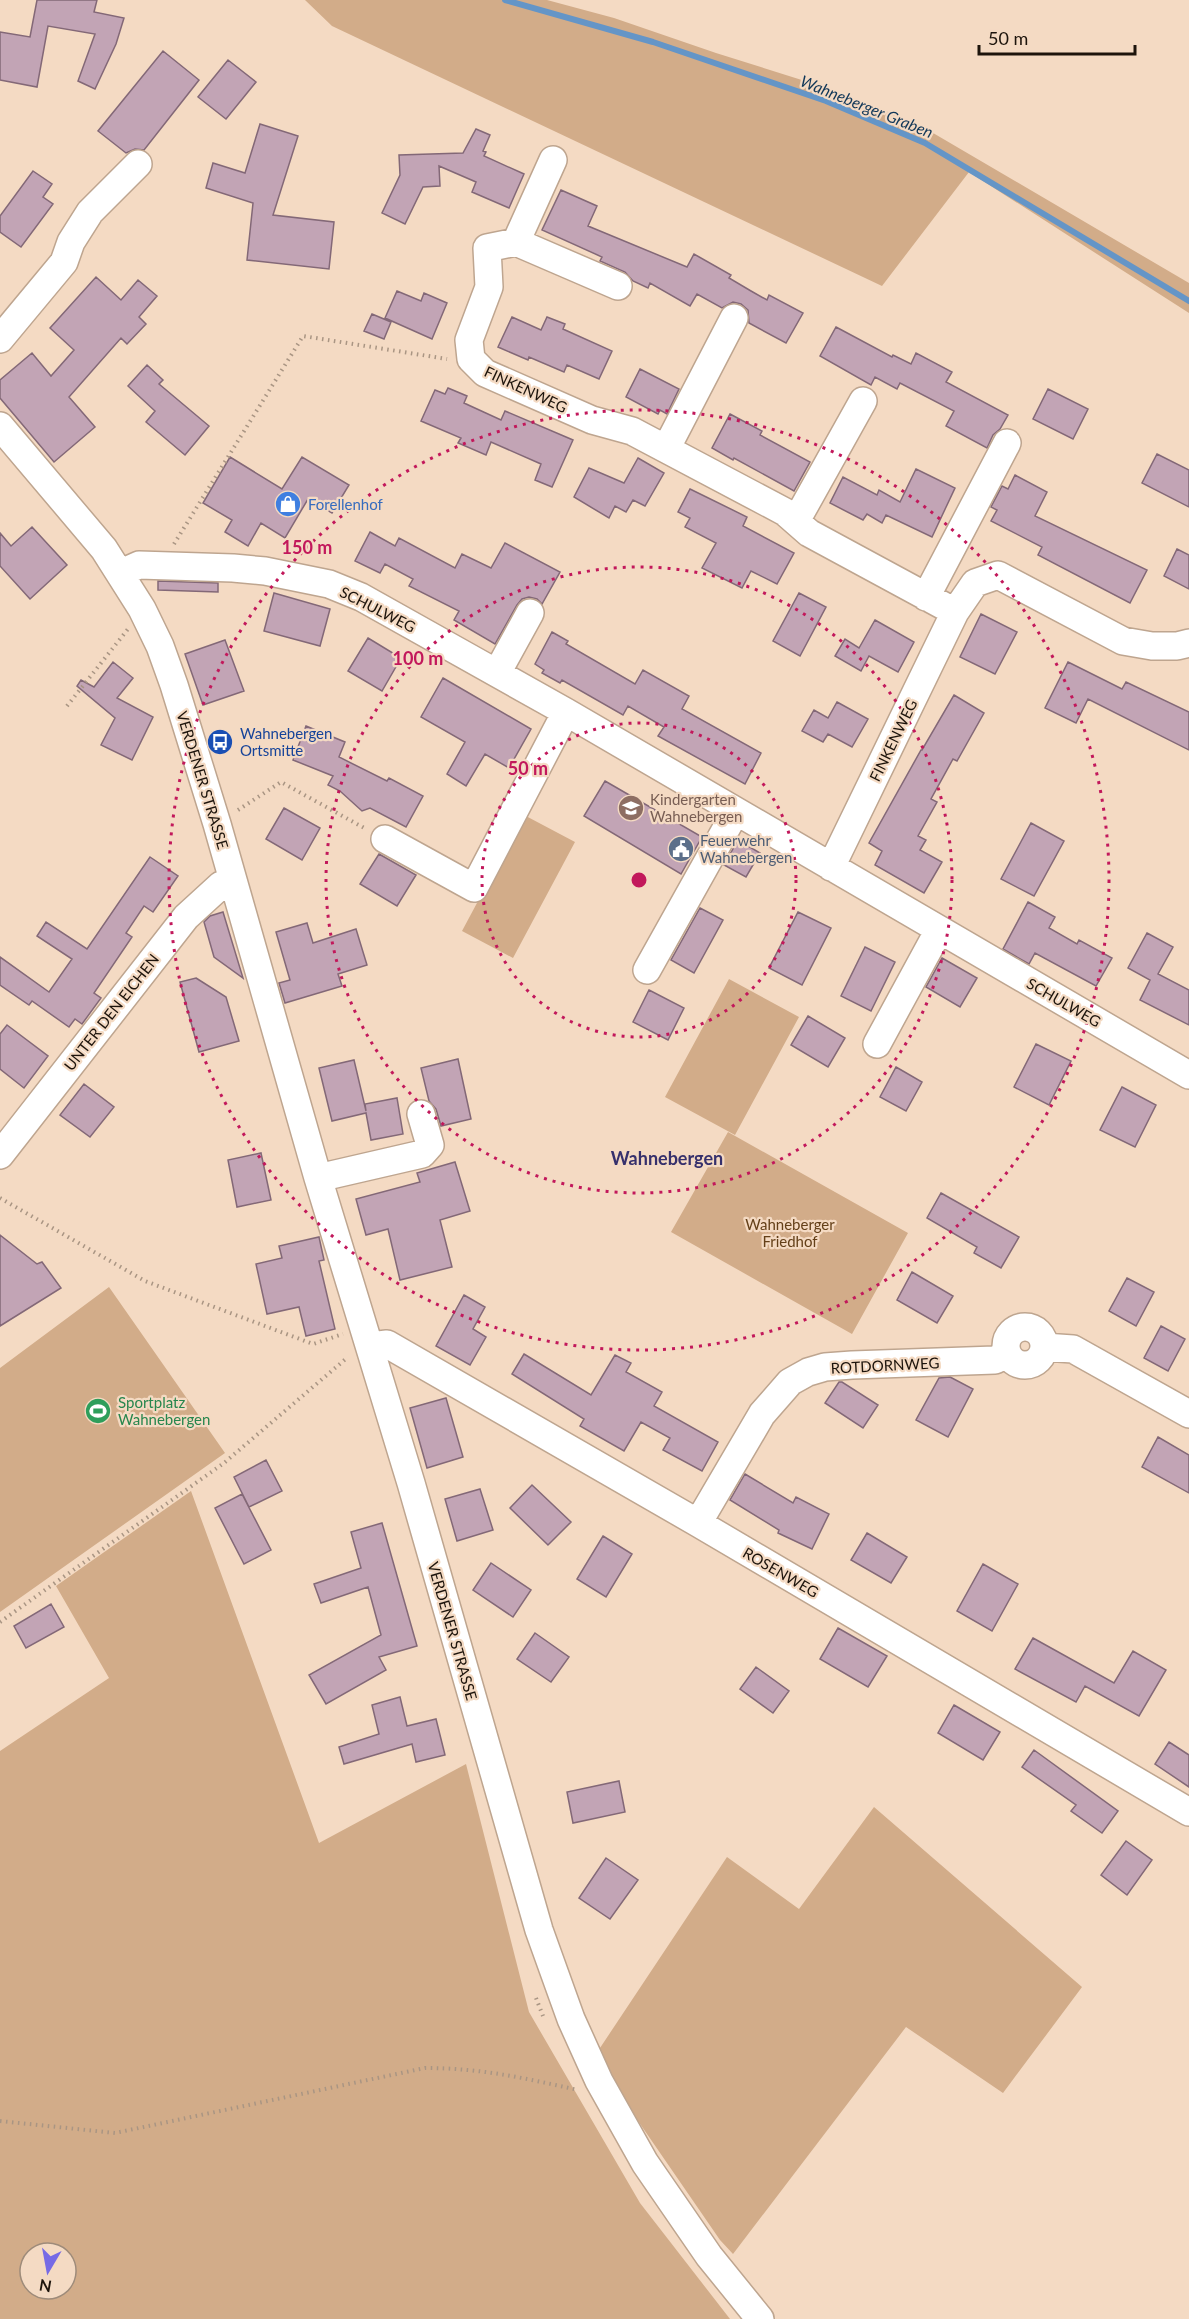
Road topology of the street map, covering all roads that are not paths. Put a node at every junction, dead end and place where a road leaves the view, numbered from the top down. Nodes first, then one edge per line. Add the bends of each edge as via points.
1 (553, 160) dead end
2 (138, 164) dead end
3 (516, 242) junction
4 (618, 286) dead end
5 (734, 318) dead end
6 (0, 339) edge
7 (863, 401) dead end
8 (0, 426) edge
9 (1007, 443) dead end
10 (666, 449) junction
11 (796, 521) junction
12 (121, 573) junction
13 (926, 597) junction
14 (955, 612) junction
15 (530, 613) dead end
16 (1183, 645) edge
17 (497, 673) junction
18 (566, 712) junction
19 (736, 811) junction
20 (385, 839) road end
21 (831, 867) junction
22 (233, 882) junction
23 (939, 930) junction
24 (647, 970) dead end
25 (877, 1044) dead end
26 (1189, 1075) edge
27 (421, 1114) dead end
28 (0, 1155) edge
29 (318, 1178) junction
30 (370, 1346) junction
31 (1189, 1414) edge
32 (698, 1523) junction
33 (1189, 1812) edge
34 (760, 2319) edge

1 - 3 street
2 - 6 street via 90,212 71,242 64,262
3 - 4 street
3 - 10 street, FINKENWEG via 487,248 489,287 469,340 471,359 485,374 592,420 632,431
5 - 10 street
7 - 11 street
8 - 12 street, VERDENER STRASSE
9 - 13 street
10 - 11 street, FINKENWEG
11 - 13 street, FINKENWEG
12 - 17 street, SCHULWEG via 139,565 244,569 329,584 362,597
12 - 22 street, VERDENER STRASSE via 160,646
13 - 14 street, FINKENWEG
14 - 16 street, FINKENWEG via 975,583 998,575 1123,641 1152,646
14 - 21 street, FINKENWEG
15 - 17 street
17 - 18 street, SCHULWEG
18 - 19 street, SCHULWEG
18 - 20 street via 474,888
19 - 21 street, SCHULWEG
19 - 24 street
21 - 23 street, SCHULWEG
22 - 28 street, UNTER DEN EICHEN via 221,885 186,917
22 - 29 street, VERDENER STRASSE
23 - 25 street
23 - 26 street, SCHULWEG
27 - 29 street via 430,1145 422,1154
29 - 30 street, VERDENER STRASSE
30 - 32 street, ROSENWEG via 387,1344
30 - 34 street, VERDENER STRASSE via 539,1930 590,2086 709,2256
31 - 32 street, ROTDORNWEG via 1073,1349 1044,1347 1038,1333 1024,1327 1010,1333 1007,1354 995,1360 825,1367 790,1382 762,1414
32 - 33 street, ROSENWEG

